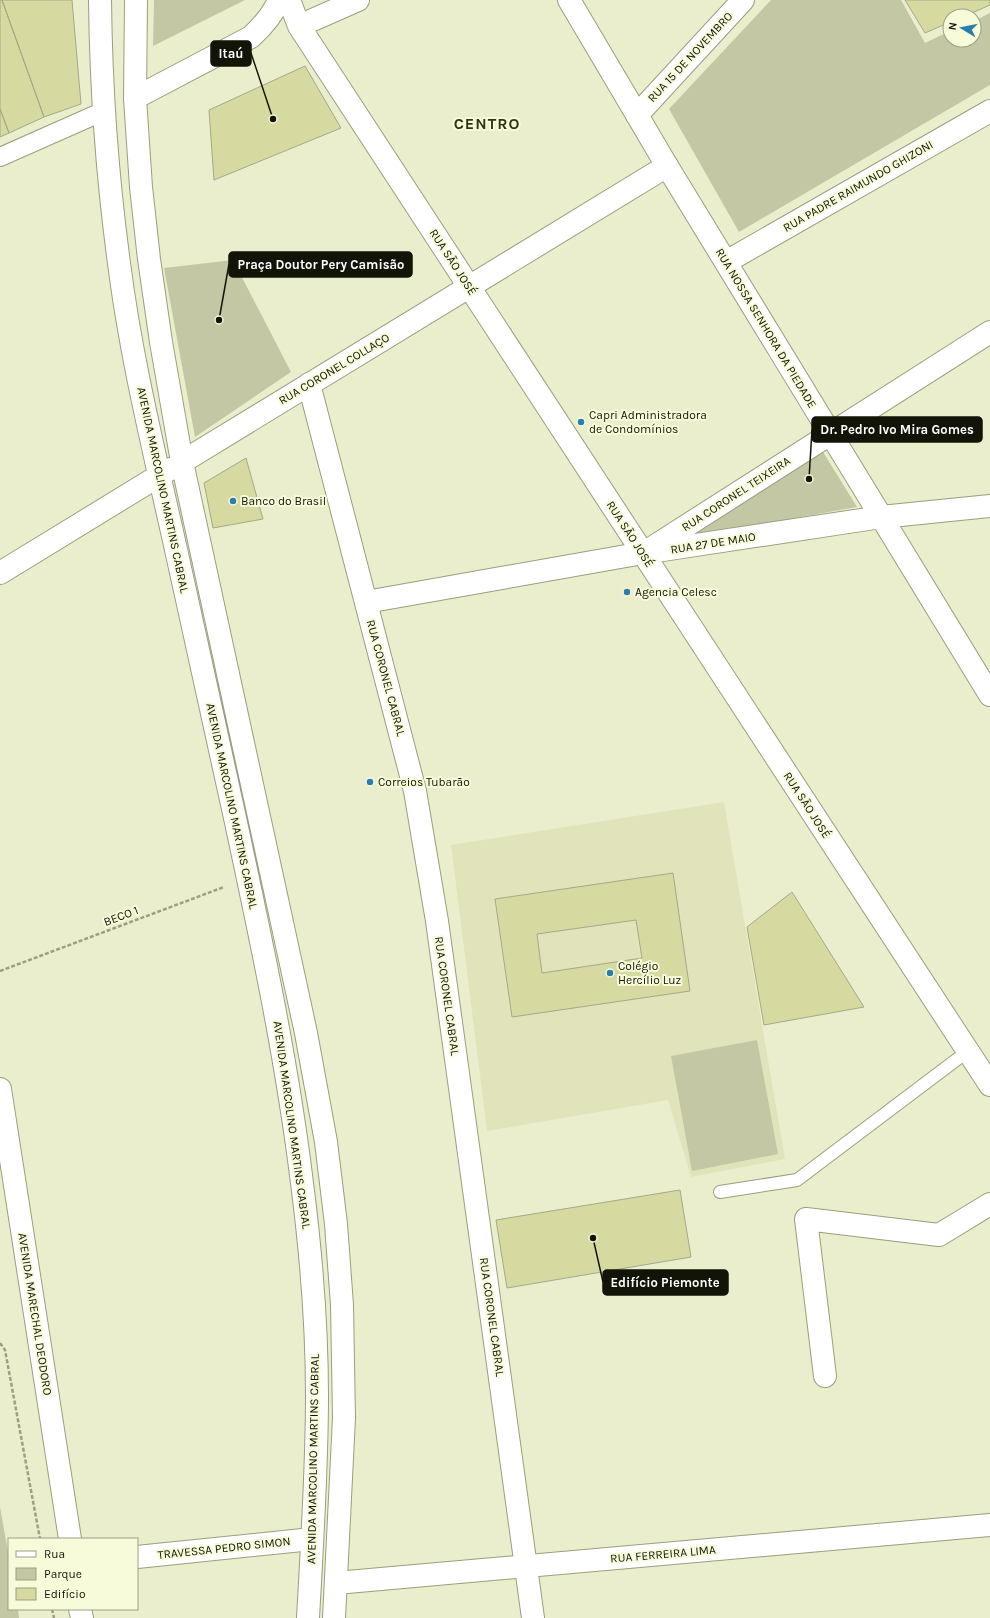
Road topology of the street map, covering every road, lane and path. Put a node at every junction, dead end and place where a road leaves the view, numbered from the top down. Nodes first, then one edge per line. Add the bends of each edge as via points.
1 (100, 0) edge
2 (136, 0) edge
3 (279, 0) edge
4 (289, 0) edge
5 (358, 0) edge
6 (569, 0) edge
7 (743, 0) edge
8 (299, 26) junction
9 (135, 98) junction
10 (104, 111) junction
11 (990, 111) edge
12 (637, 115) junction
13 (0, 157) edge
14 (668, 166) junction
15 (726, 262) junction
16 (469, 286) junction
17 (990, 332) edge
18 (309, 384) junction
19 (831, 434) junction
20 (182, 462) junction
21 (158, 476) junction
22 (990, 506) edge
23 (881, 517) junction
24 (643, 553) junction
25 (0, 573) edge
26 (366, 602) junction
27 (990, 695) edge
28 (248, 878) junction
29 (0, 971) edge
30 (968, 1051) junction
31 (990, 1085) edge
32 (0, 1090) edge
33 (720, 1192) dead end
34 (990, 1204) edge
35 (0, 1343) edge
36 (825, 1376) dead end
37 (990, 1525) edge
38 (40, 1538) edge
39 (70, 1538) edge
40 (312, 1539) junction
41 (138, 1557) edge
42 (526, 1566) junction
43 (336, 1583) junction
44 (308, 1618) edge
45 (334, 1618) edge
46 (533, 1618) edge

1 - 10 street, AVENIDA MARCOLINO MARTINS CABRAL
2 - 9 street, AVENIDA MARCOLINO MARTINS CABRAL
3 - 9 street via 274,12 251,37
4 - 8 street, RUA SÃO JOSÉ
5 - 8 street
6 - 12 street, RUA NOSSA SENHORA DA PIEDADE
7 - 12 street, RUA 15 DE NOVEMBRO
8 - 16 street, RUA SÃO JOSÉ
9 - 20 street, AVENIDA MARCOLINO MARTINS CABRAL via 149,259 160,342
10 - 13 street
10 - 21 street, AVENIDA MARCOLINO MARTINS CABRAL via 119,264
11 - 15 street, RUA PADRE RAIMUNDO GHIZONI
12 - 14 street, RUA NOSSA SENHORA DA PIEDADE
14 - 15 street, RUA NOSSA SENHORA DA PIEDADE
14 - 16 street, RUA CORONEL COLLAÇO
15 - 19 street, RUA NOSSA SENHORA DA PIEDADE
16 - 18 street, RUA CORONEL COLLAÇO
16 - 24 street, RUA SÃO JOSÉ
17 - 19 street, RUA CORONEL TEIXEIRA
18 - 20 street, RUA CORONEL COLLAÇO
18 - 26 street, RUA CORONEL CABRAL
19 - 23 street, RUA NOSSA SENHORA DA PIEDADE
19 - 24 street, RUA CORONEL TEIXEIRA
20 - 21 street, RUA CORONEL COLLAÇO
20 - 43 street, AVENIDA MARCOLINO MARTINS CABRAL via 304,1025 326,1142 337,1232 344,1376 343,1462
21 - 25 street, RUA CORONEL COLLAÇO
21 - 28 street, AVENIDA MARCOLINO MARTINS CABRAL
22 - 23 street, RUA 27 DE MAIO
23 - 24 street, RUA 27 DE MAIO
23 - 27 street, RUA NOSSA SENHORA DA PIEDADE
24 - 26 street, RUA 27 DE MAIO
24 - 30 street, RUA SÃO JOSÉ
26 - 42 street, RUA CORONEL CABRAL via 413,784 426,847
28 - 29 path, BECO 1
28 - 40 street, AVENIDA MARCOLINO MARTINS CABRAL via 276,1015 302,1180 310,1251 317,1395
30 - 31 street, RUA SÃO JOSÉ
30 - 33 lane via 797,1180
32 - 39 street, AVENIDA MARECHAL DEODORO
34 - 36 street via 939,1235 806,1219
35 - 38 path via 5,1350
37 - 42 street, RUA FERREIRA LIMA
40 - 41 street, TRAVESSA PEDRO SIMON
40 - 44 street, AVENIDA MARCOLINO MARTINS CABRAL
42 - 43 street, RUA FERREIRA LIMA
42 - 46 street, RUA CORONEL CABRAL
43 - 45 street, AVENIDA MARCOLINO MARTINS CABRAL

